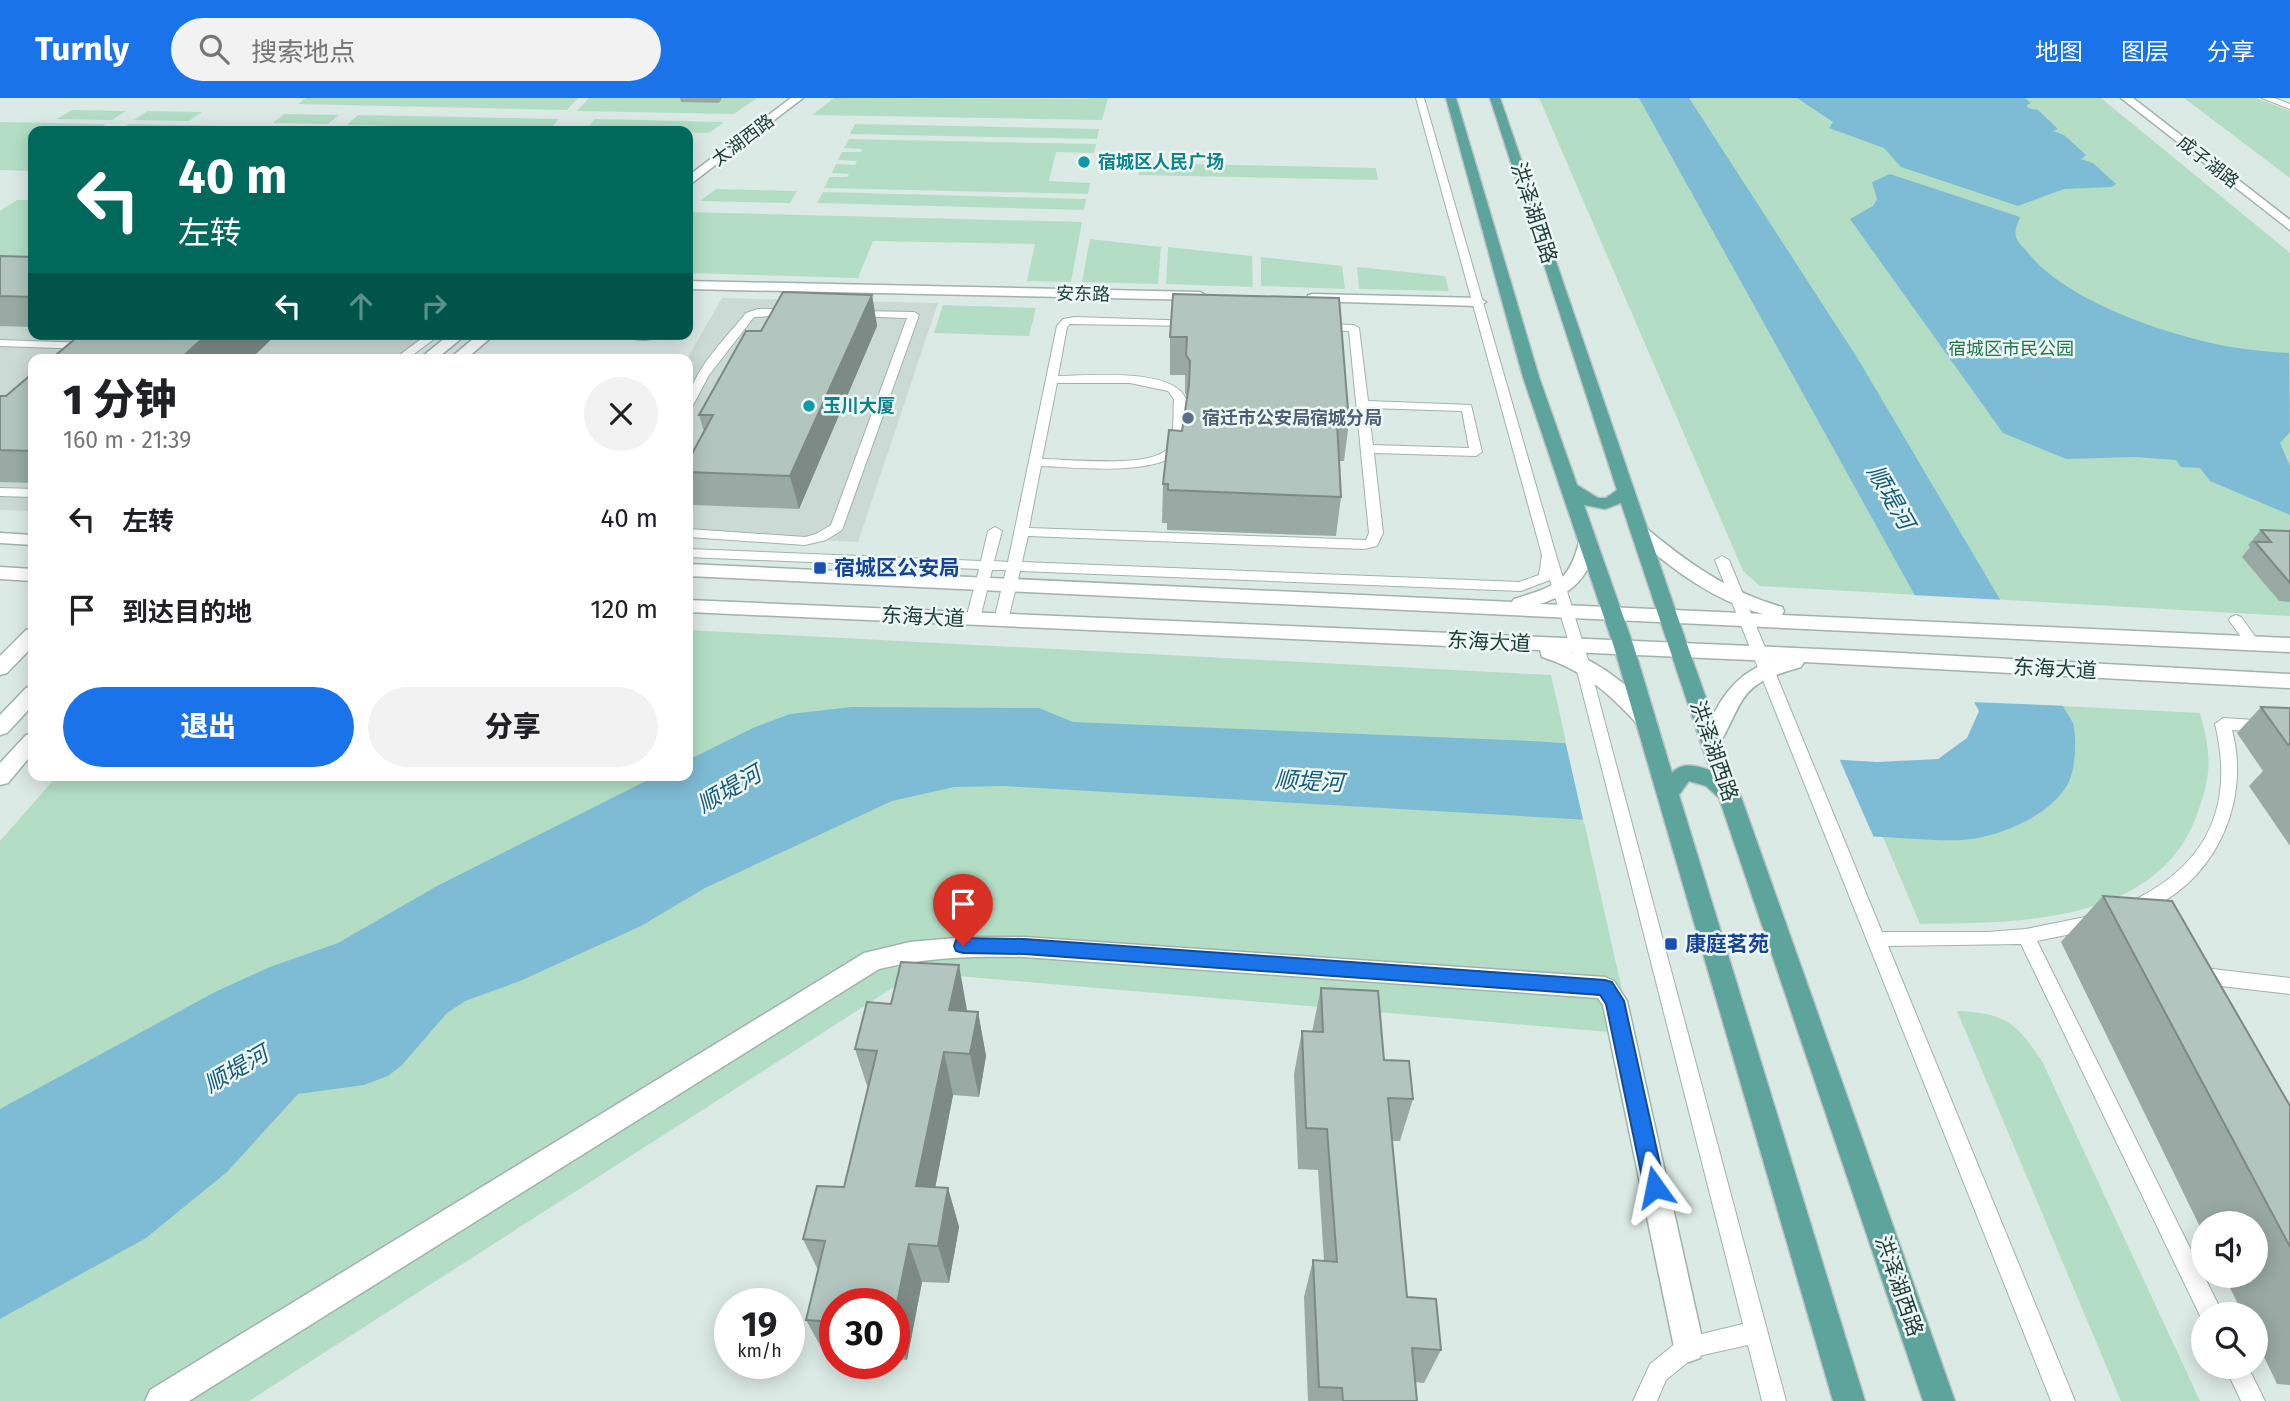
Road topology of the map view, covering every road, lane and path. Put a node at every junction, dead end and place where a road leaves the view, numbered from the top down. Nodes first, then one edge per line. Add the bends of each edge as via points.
1 (777, 98) edge
2 (798, 98) edge
3 (1420, 98) edge
4 (1451, 98) edge
5 (1495, 98) edge
6 (2126, 98) edge
7 (2144, 98) edge
8 (2266, 98) edge
9 (2290, 107) edge
10 (718, 143) dead end
11 (693, 177) edge
12 (2290, 211) edge
13 (2290, 226) edge
14 (693, 285) edge
15 (1216, 296) edge
16 (1298, 298) edge
17 (1479, 302) junction
18 (810, 313) edge
19 (849, 314) edge
20 (1200, 323) edge
21 (1312, 326) edge
22 (427, 340) edge
23 (452, 340) edge
24 (480, 340) edge
25 (0, 343) edge
26 (107, 347) edge
27 (406, 354) edge
28 (433, 354) edge
29 (462, 354) edge
30 (1052, 379) junction
31 (693, 395) edge
32 (1362, 404) junction
33 (1367, 449) junction
34 (1035, 461) junction
35 (1569, 487) junction
36 (1626, 491) junction
37 (0, 492) edge
38 (28, 493) edge
39 (995, 531) dead end
40 (1022, 532) junction
41 (1640, 532) junction
42 (693, 533) edge
43 (0, 538) edge
44 (28, 540) edge
45 (1588, 542) junction
46 (693, 553) edge
47 (1549, 555) junction
48 (1722, 560) dead end
49 (1014, 566) junction
50 (693, 570) edge
51 (0, 573) edge
52 (984, 574) junction
53 (28, 575) edge
54 (1009, 585) junction
55 (1560, 590) junction
56 (693, 606) edge
57 (1505, 607) junction
58 (1742, 609) junction
59 (1566, 610) junction
60 (1612, 612) junction
61 (1667, 614) junction
62 (974, 619) junction
63 (1001, 620) junction
64 (2236, 620) dead end
65 (28, 640) edge
66 (2252, 642) junction
67 (2290, 645) edge
68 (1624, 648) junction
69 (1679, 650) junction
70 (1580, 654) junction
71 (1763, 661) junction
72 (0, 668) edge
73 (2290, 681) edge
74 (28, 698) edge
75 (1647, 722) junction
76 (0, 728) edge
77 (2290, 728) edge
78 (1711, 742) junction
79 (28, 746) edge
80 (0, 777) edge
81 (1668, 793) junction
82 (1730, 795) junction
83 (2026, 936) junction
84 (1876, 939) junction
85 (2290, 986) edge
86 (2200, 997) edge
87 (2205, 1302) edge
88 (1756, 1332) junction
89 (1689, 1347) junction
90 (2242, 1379) edge
91 (161, 1401) edge
92 (1645, 1401) edge
93 (1774, 1401) edge
94 (1849, 1401) edge
95 (1939, 1401) edge
96 (2063, 1401) edge
97 (2253, 1401) edge

1 - 10 street, 太湖西路
2 - 11 street, 太湖西路
3 - 17 lane
4 - 35 main road via 1531,377
5 - 36 main road, 洪泽湖西路
6 - 13 street, 成子湖路
7 - 12 street, 成子湖路
8 - 9 lane
14 - 15 street, 安东路
16 - 17 street
17 - 47 lane
18 - 31 lane via 750,315
19 - 42 lane via 914,315 837,527 805,541
20 - 30 lane via 1067,321
21 - 32 lane via 1354,328
22 - 27 lane
23 - 28 street
24 - 29 street
25 - 26 lane
30 - 34 lane
30 - 34 lane via 1171,387 1180,399 1176,446 1167,458 1142,464
32 - 33 lane
32 - 33 lane via 1468,408 1476,452
33 - 40 lane via 1376,533 1371,543 1364,545
34 - 40 lane
35 - 36 main road via 1581,498 1609,504
35 - 45 main road
36 - 41 main road, 洪泽湖西路
37 - 38 lane
39 - 52 lane
40 - 49 lane
41 - 58 street
41 - 61 main road, 洪泽湖西路
43 - 44 street
45 - 55 street via 1583,567
45 - 60 main road
46 - 52 lane
47 - 49 lane via 1545,577 1521,587
47 - 55 lane
48 - 58 lane
49 - 52 lane
49 - 54 lane
50 - 52 street, 东海大道
51 - 53 street
52 - 54 street, 东海大道
52 - 62 lane
54 - 57 street, 东海大道
54 - 63 lane
55 - 57 street
55 - 59 lane
56 - 62 street, 东海大道
57 - 59 street, 东海大道
58 - 61 street, 东海大道
58 - 66 street, 东海大道 via 1825,621
58 - 71 lane
59 - 60 street, 东海大道
59 - 70 lane
60 - 61 street, 东海大道
60 - 68 main road
61 - 69 main road, 洪泽湖西路
62 - 63 street, 东海大道
63 - 70 street, 东海大道 via 1517,643
64 - 66 lane
65 - 72 street
66 - 67 street, 东海大道
68 - 69 street
68 - 70 street
68 - 75 main road
69 - 71 street
69 - 78 main road, 洪泽湖西路
70 - 75 street
70 - 88 lane
71 - 73 street, 东海大道 via 1864,658
71 - 78 street via 1726,704
71 - 84 lane
74 - 76 street
75 - 81 main road
77 - 83 lane via 2223,724 2231,765 2228,796 2217,833 2193,872 2150,902 2104,920
78 - 82 main road, 洪泽湖西路
79 - 80 street
81 - 82 main road via 1684,773 1715,779
81 - 94 main road
82 - 95 main road, 洪泽湖西路
83 - 84 lane
83 - 87 lane
84 - 96 lane
85 - 86 lane via 2187,974
88 - 89 lane
88 - 93 lane
89 - 91 street via 1615,1001 1605,988 1037,947 963,946 908,950 873,960
89 - 92 lane via 1658,1372
90 - 97 lane

